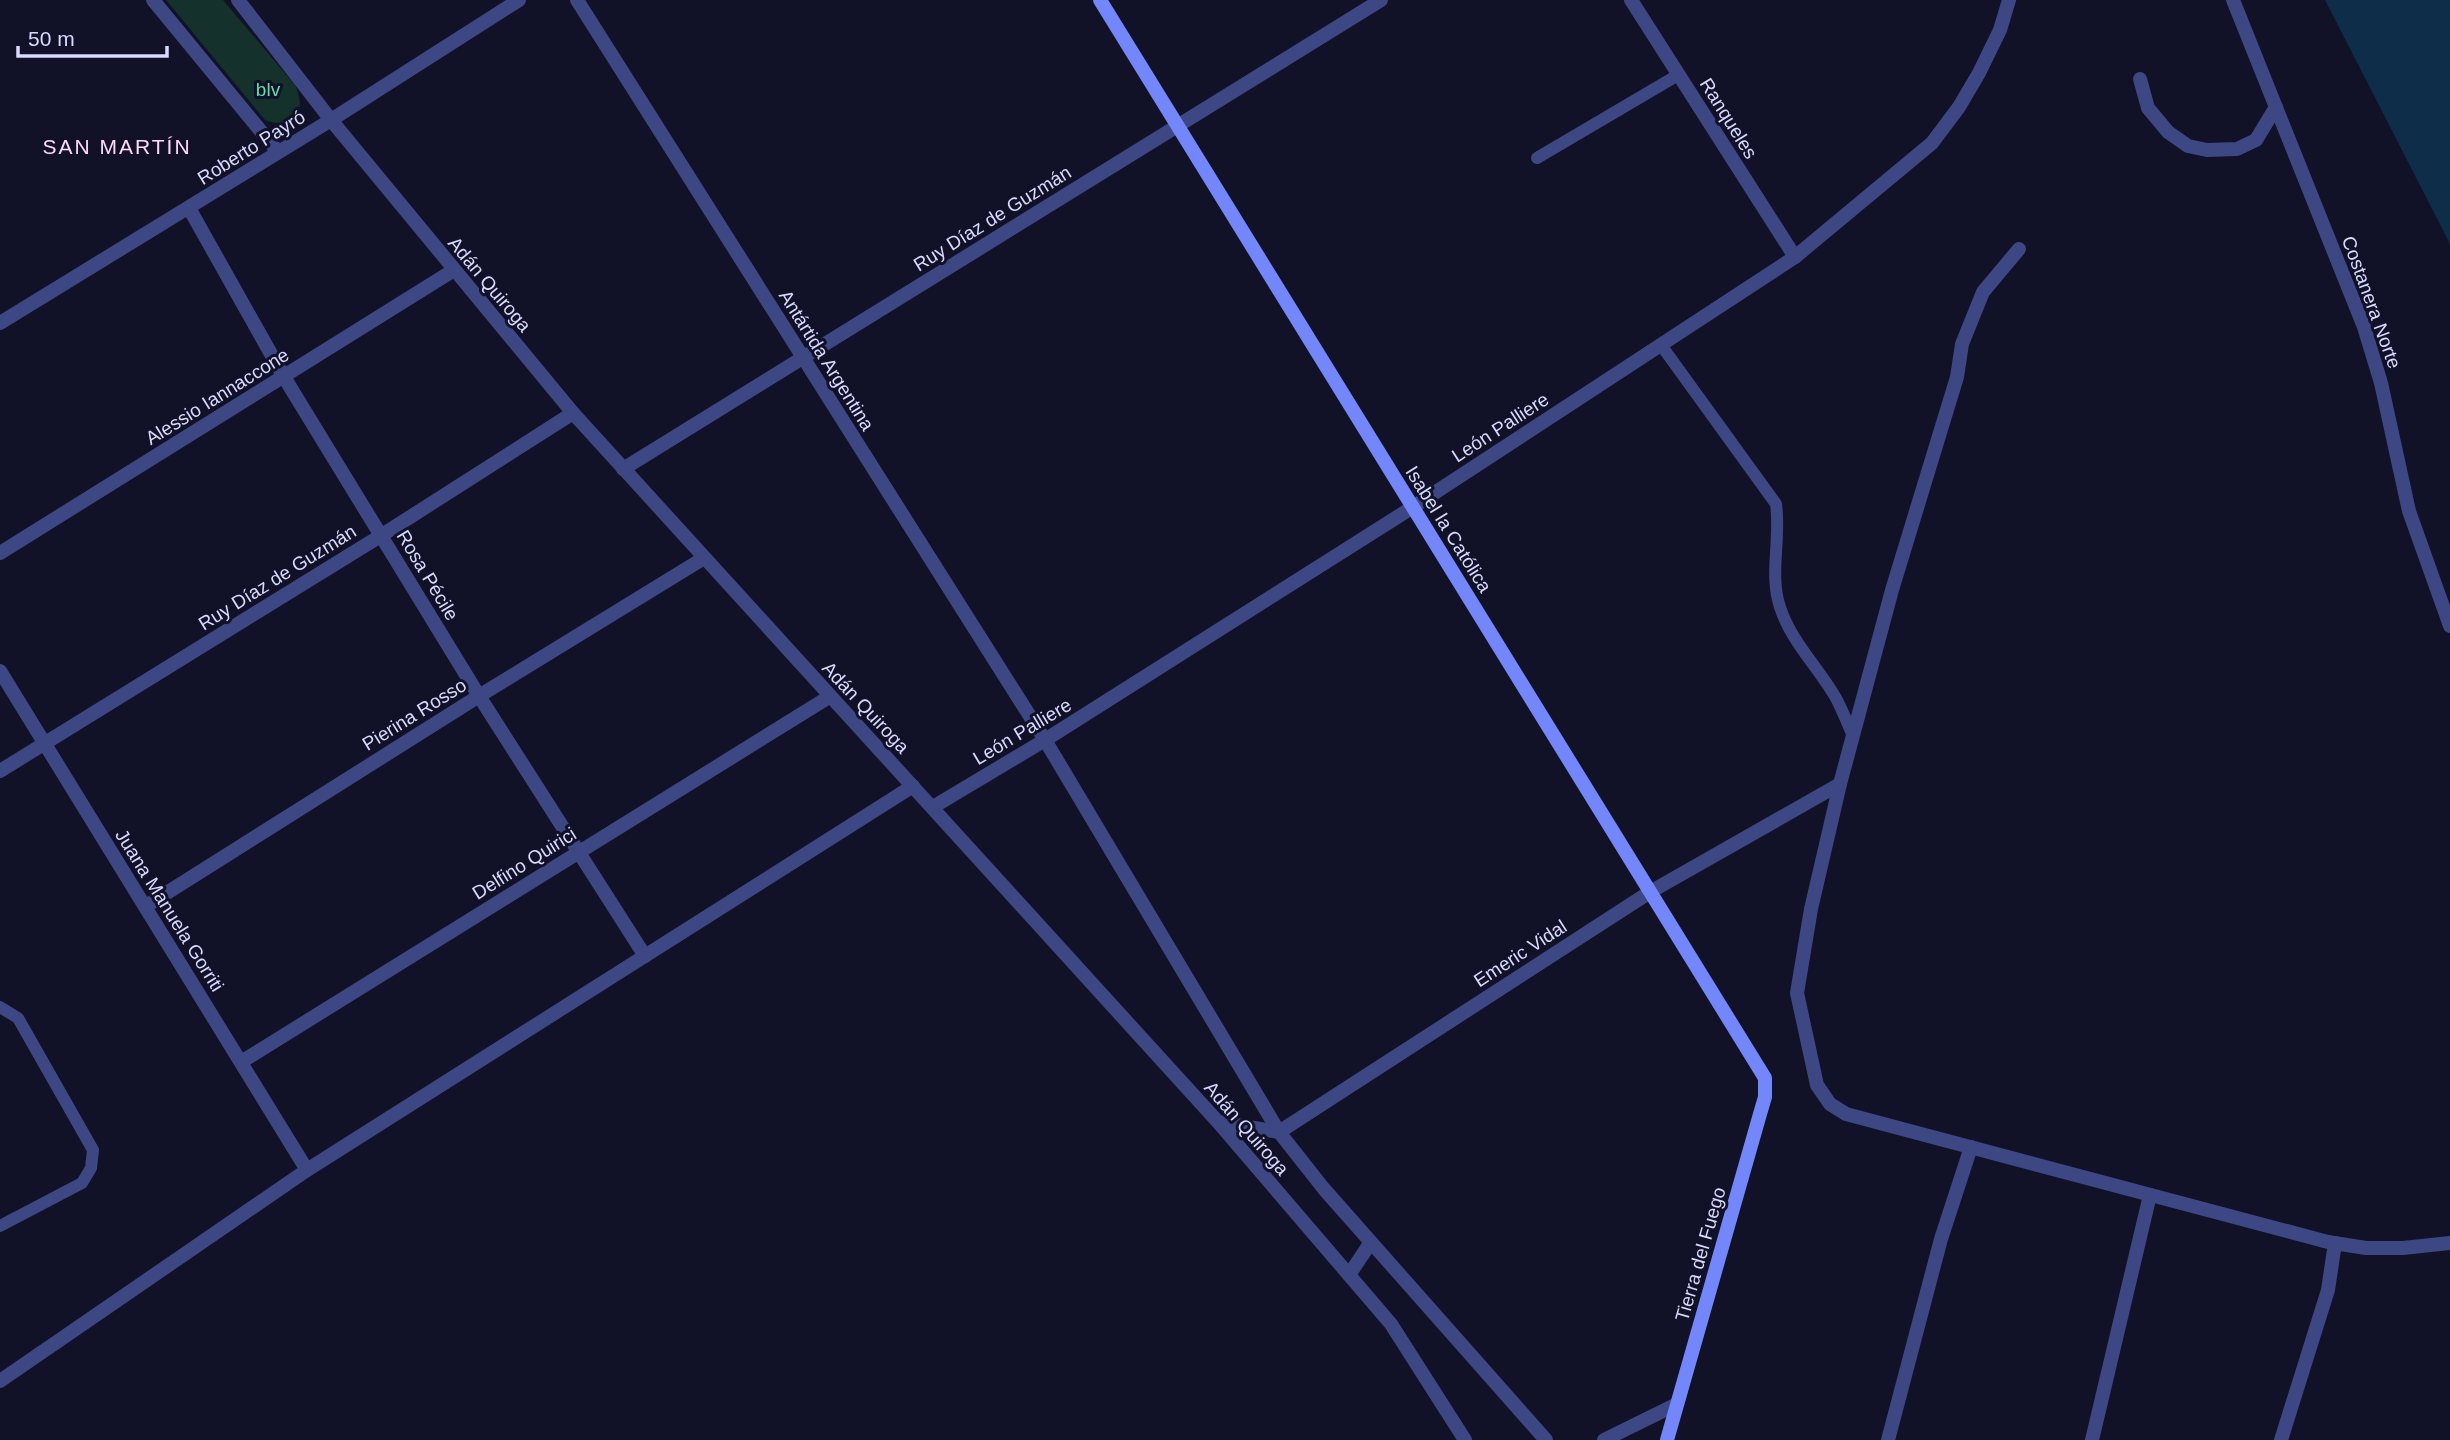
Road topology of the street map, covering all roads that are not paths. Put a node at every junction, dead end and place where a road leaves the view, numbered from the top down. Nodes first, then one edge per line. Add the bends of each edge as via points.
1 (153, 0) edge
2 (237, 0) edge
3 (519, 0) edge
4 (578, 0) edge
5 (1100, 0) edge
6 (1381, 0) edge
7 (1631, 0) edge
8 (2009, 0) edge
9 (2233, 0) edge
10 (1678, 75) junction
11 (2140, 79) dead end
12 (2276, 107) junction
13 (331, 120) junction
14 (1178, 126) junction
15 (278, 152) junction
16 (1537, 158) dead end
17 (189, 208) junction
18 (2019, 249) dead end
19 (1795, 257) junction
20 (454, 270) junction
21 (0, 323) edge
22 (1661, 345) junction
23 (803, 358) junction
24 (284, 377) junction
25 (573, 413) junction
26 (623, 469) junction
27 (1413, 507) junction
28 (382, 535) junction
29 (0, 553) edge
30 (704, 558) junction
31 (2450, 626) edge
32 (0, 671) edge
33 (479, 696) junction
34 (829, 697) junction
35 (1853, 736) junction
36 (1045, 740) junction
37 (44, 744) junction
38 (0, 771) edge
39 (1840, 784) junction
40 (913, 786) junction
41 (933, 807) junction
42 (579, 851) junction
43 (1650, 892) junction
44 (146, 906) junction
45 (645, 956) junction
46 (0, 1007) edge
47 (241, 1062) junction
48 (1765, 1079) joint
49 (1218, 1122) junction
50 (1279, 1132) junction
51 (1971, 1147) junction
52 (307, 1170) junction
53 (2150, 1195) junction
54 (0, 1226) edge
55 (1371, 1242) junction
56 (2335, 1243) junction
57 (2450, 1243) edge
58 (1349, 1275) junction
59 (0, 1381) edge
60 (1677, 1404) junction
61 (1465, 1440) edge
62 (1546, 1440) edge
63 (1604, 1440) edge
64 (1667, 1440) edge
65 (1888, 1440) edge
66 (2092, 1440) edge
67 (2281, 1440) edge

1 - 15 street
2 - 13 street, Adán Quiroga
3 - 13 street, Roberto Payró
4 - 23 street, Antártida Argentina
5 - 14 main road, Isabel la Católica
6 - 14 street, Ruy Díaz de Guzmán
7 - 10 street, Ranqueles
8 - 19 street, León Palliere via 1979,73 1932,143
9 - 12 street, Costanera Norte
10 - 16 lane
10 - 19 street, Ranqueles
11 - 12 street via 2148,108 2168,132 2188,146 2207,150 2237,149 2256,140
12 - 31 street, Costanera Norte via 2364,327 2409,511
13 - 15 street, Roberto Payró
13 - 20 street, Adán Quiroga
14 - 23 street, Ruy Díaz de Guzmán
14 - 27 main road, Isabel la Católica
15 - 17 street, Roberto Payró
17 - 21 street, Roberto Payró
17 - 24 street, Rosa Pécile
18 - 35 street via 1983,292 1972,314
19 - 22 street, León Palliere
20 - 24 street, Alessio Iannaccone
20 - 25 street, Adán Quiroga
22 - 27 street, León Palliere
22 - 35 lane via 1776,504 1780,607
23 - 26 street, Ruy Díaz de Guzmán
23 - 36 street, Antártida Argentina
24 - 28 street, Rosa Pécile
24 - 29 street, Alessio Iannaccone
25 - 26 street, Adán Quiroga
25 - 28 street, Ruy Díaz de Guzmán
26 - 30 street, Adán Quiroga
27 - 36 street, León Palliere
27 - 43 main road, Isabel la Católica
28 - 33 street, Rosa Pécile
28 - 37 street, Ruy Díaz de Guzmán
30 - 33 street, Pierina Rosso
30 - 34 street, Adán Quiroga
32 - 37 street, Juana Manuela Gorriti
33 - 42 street, Rosa Pécile
33 - 44 street, Pierina Rosso
34 - 40 street, Adán Quiroga
34 - 42 street, Delfino Quirici
35 - 39 street
36 - 41 street, León Palliere
36 - 50 street, Adán Quiroga
37 - 38 street, Ruy Díaz de Guzmán
37 - 44 street, Juana Manuela Gorriti
39 - 43 street, Emeric Vidal
39 - 51 street via 1797,993 1817,1085 1830,1104 1846,1114
40 - 41 street, Adán Quiroga
40 - 45 street
41 - 49 street, Adán Quiroga
42 - 45 street, Rosa Pécile
42 - 47 street, Delfino Quirici
43 - 48 main road, Isabel la Católica
43 - 50 street, Emeric Vidal
44 - 47 street, Juana Manuela Gorriti
45 - 52 street
46 - 54 lane via 18,1018 93,1150 91,1168 82,1183
47 - 52 street, Juana Manuela Gorriti
48 - 60 main road, Tierra del Fuego via 1765,1097
49 - 50 street
49 - 58 street, Adán Quiroga
50 - 55 street, Adán Quiroga
51 - 53 street
51 - 65 street via 1941,1239
52 - 59 street
53 - 56 street
53 - 66 street
55 - 58 street
55 - 62 street, Adán Quiroga
56 - 57 street via 2403,1248
56 - 67 street via 2328,1290
58 - 61 street, Adán Quiroga via 1391,1324
60 - 63 street
60 - 64 main road, Tierra del Fuego

